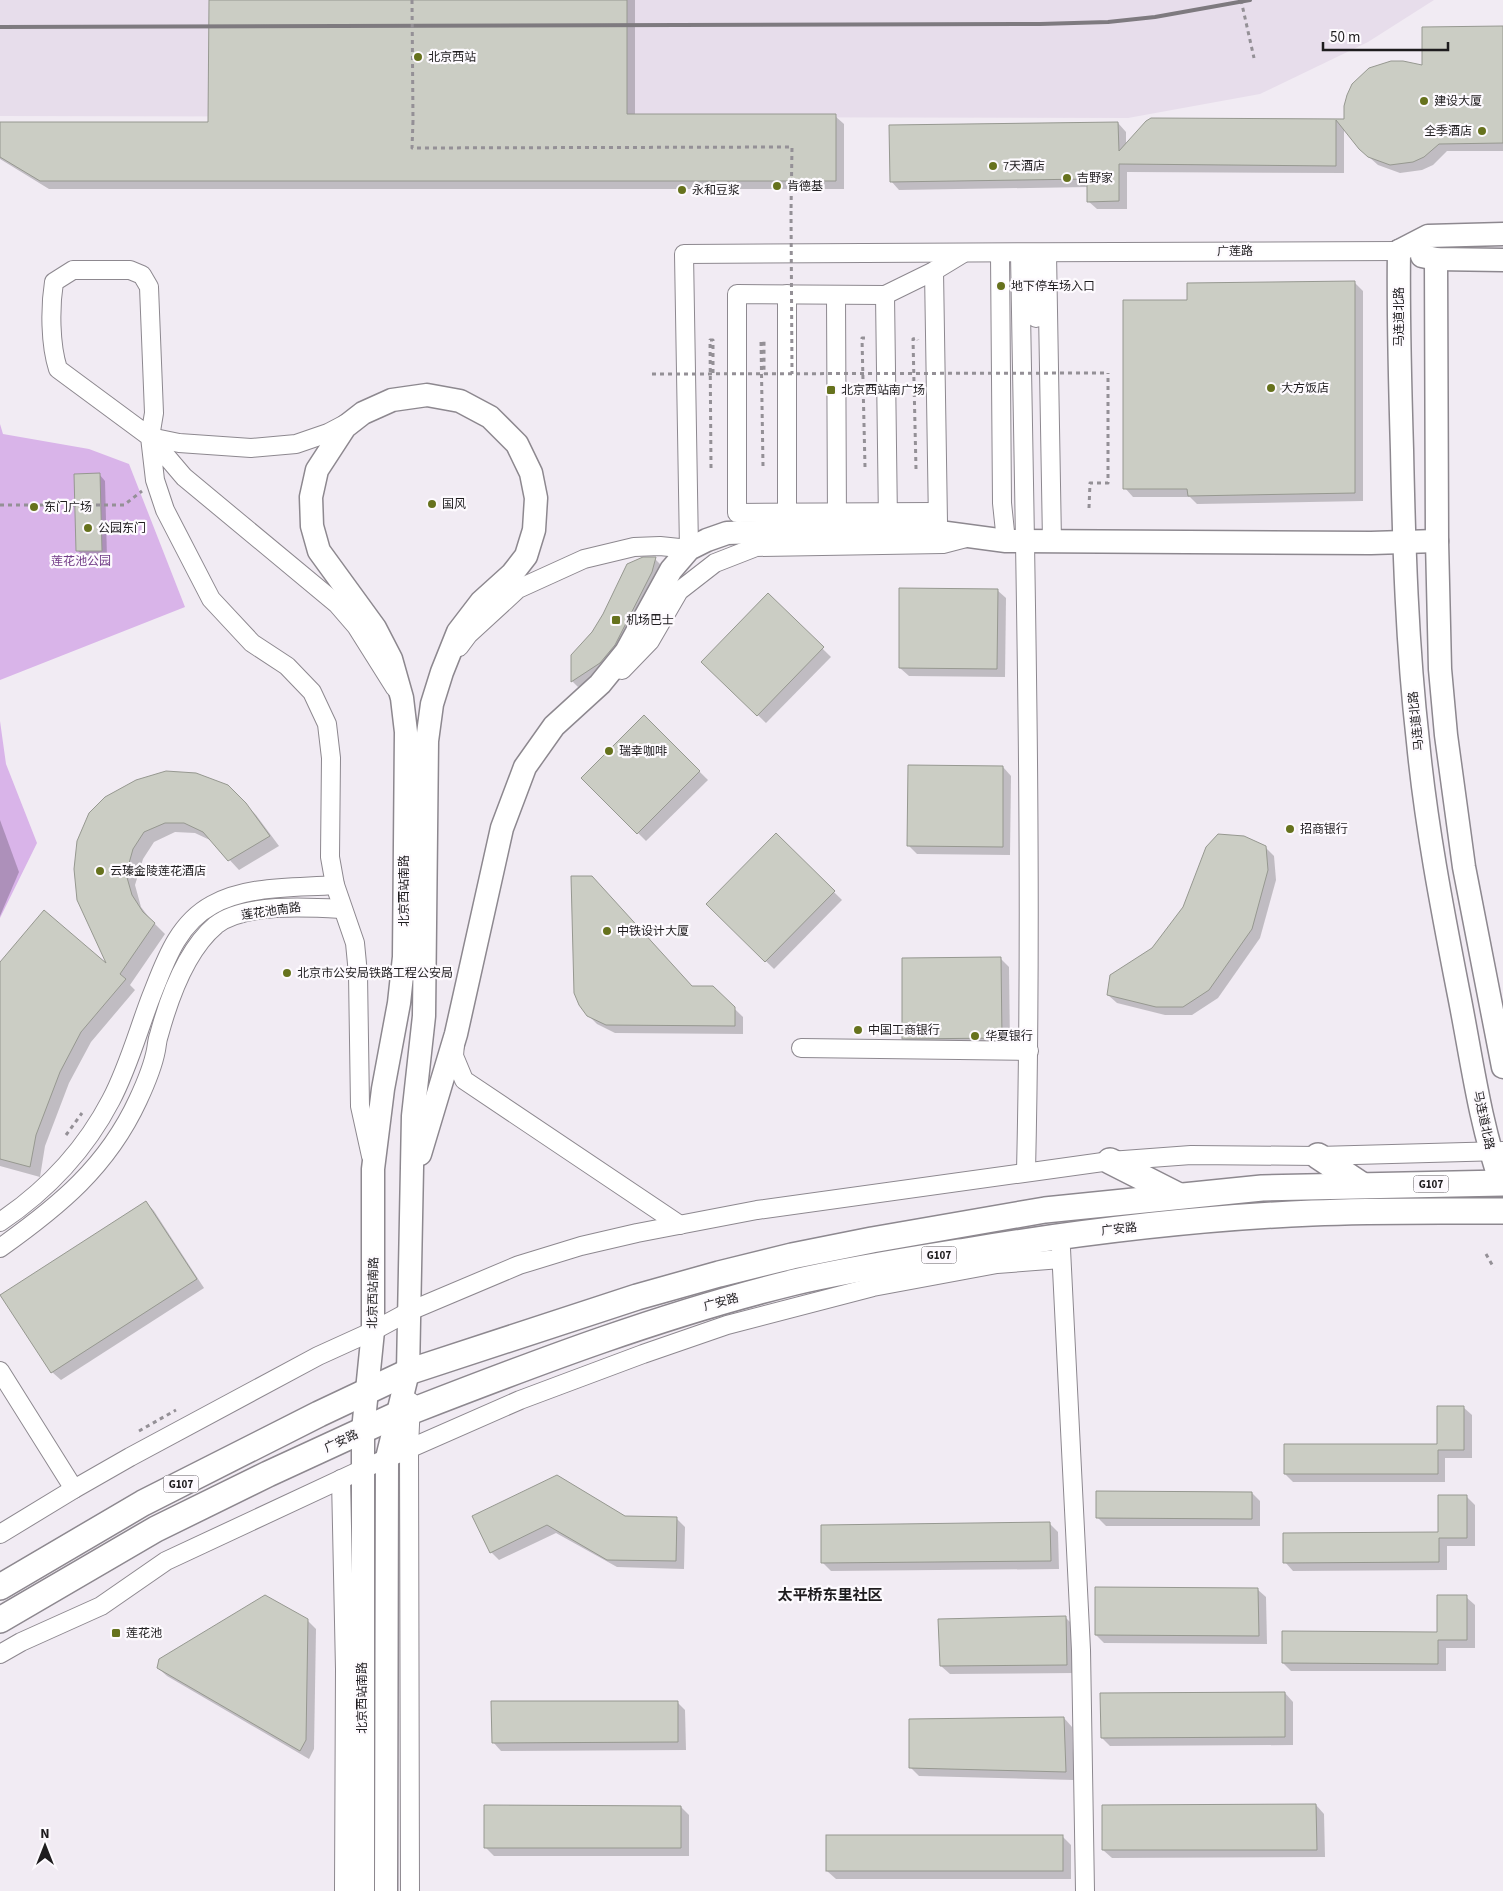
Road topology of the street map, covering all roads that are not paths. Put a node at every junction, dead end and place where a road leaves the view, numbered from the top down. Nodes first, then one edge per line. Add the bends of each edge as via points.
1 (1503, 234) edge
2 (1399, 251) junction
3 (1034, 253) junction
4 (962, 254) junction
5 (1000, 254) junction
6 (1436, 259) junction
7 (1503, 260) edge
8 (934, 271) junction
9 (787, 294) junction
10 (836, 295) junction
11 (885, 296) junction
12 (354, 419) junction
13 (150, 437) junction
14 (787, 513) junction
15 (837, 522) junction
16 (888, 522) junction
17 (938, 522) junction
18 (968, 537) junction
19 (1031, 541) junction
20 (1437, 541) junction
21 (1404, 542) junction
22 (688, 549) junction
23 (442, 672) junction
24 (600, 684) junction
25 (402, 698) junction
26 (335, 885) junction
27 (342, 909) junction
28 (456, 1034) junction
29 (801, 1048) dead end
30 (1029, 1051) junction
31 (1503, 1067) edge
32 (1496, 1151) edge
33 (1318, 1156) junction
34 (1110, 1161) junction
35 (373, 1169) junction
36 (1026, 1172) junction
37 (1360, 1184) junction
38 (1502, 1185) edge
39 (411, 1186) junction
40 (1177, 1195) junction
41 (1503, 1211) edge
42 (0, 1222) edge
43 (680, 1226) junction
44 (0, 1248) edge
45 (1061, 1248) junction
46 (410, 1311) junction
47 (372, 1331) junction
48 (0, 1371) edge
49 (408, 1372) junction
50 (367, 1391) junction
51 (404, 1413) junction
52 (363, 1430) junction
53 (409, 1447) junction
54 (387, 1458) junction
55 (363, 1469) junction
56 (341, 1479) junction
57 (74, 1489) junction
58 (0, 1534) edge
59 (0, 1587) edge
60 (0, 1620) edge
61 (21, 1642) junction
62 (0, 1646) edge
63 (0, 1654) edge
64 (344, 1891) edge
65 (363, 1891) edge
66 (386, 1891) edge
67 (410, 1891) edge
68 (1085, 1891) edge

1 - 2 main road, 广莲路 via 1428,236
2 - 3 street, 广莲路
2 - 6 main road
2 - 21 main road, 马连道北路
3 - 5 street, 广莲路
3 - 19 street
3 - 19 street
4 - 5 street, 广莲路
4 - 8 street
4 - 22 street, 广莲路 via 684,254
5 - 19 street via 1002,503
6 - 7 main road
6 - 20 main road
8 - 11 street
8 - 17 street
9 - 10 street
9 - 14 street
9 - 14 street via 738,294 737,513
10 - 11 street
10 - 15 street
11 - 16 street
12 - 13 street via 328,433 296,444 251,448 178,443
12 - 23 main road, 北京西站南路 via 392,400 427,395 460,401 490,417 517,444 531,472 536,498 534,530 526,556 512,574 481,602 458,632
12 - 25 main road, 北京西站南路 via 345,427 317,470 311,497 312,526 319,552 375,628 391,659
13 - 13 street via 154,413 149,287 142,275 130,270 73,270 54,282 53,355 58,369
13 - 25 street via 184,477 337,604 356,626
13 - 26 street via 155,480 165,510 211,599 252,643 287,666 312,692 327,724 331,758 330,857
14 - 15 street
15 - 16 main road
15 - 22 main road via 726,533
16 - 17 main road
17 - 18 main road
18 - 19 main road
18 - 24 street via 943,544 756,547 715,563 680,591 650,641 617,675
19 - 21 main road
19 - 30 street
20 - 21 main road
20 - 31 main road via 1440,669 1446,735 1464,867
21 - 32 main road, 马连道北路 via 1410,667 1432,852
22 - 23 street via 634,547 584,559 518,589 468,635
22 - 24 main road via 671,570 626,652
23 - 39 main road, 北京西站南路 via 432,704 427,741 424,1016 413,1116
24 - 28 main road via 554,726 525,767 502,828
25 - 35 main road, 北京西站南路 via 406,732 404,957
26 - 27 street
26 - 42 street, 莲花池南路 via 240,894 222,900 196,916 166,958 112,1098 96,1126 66,1166
27 - 35 street via 355,943 360,1106
27 - 44 street, 莲花池南路 via 297,906 251,912 217,924 184,966 138,1100 116,1140 81,1184
28 - 39 main road
28 - 43 street via 454,1056 464,1080
29 - 30 street
30 - 36 street
32 - 33 street
32 - 38 main road, 马连道北路
33 - 34 street via 1191,1155
33 - 37 highway
34 - 36 street
34 - 40 highway
35 - 47 main road, 北京西站南路
36 - 43 street via 757,1210
37 - 38 highway, G107
37 - 40 highway, G107
39 - 46 main road, 北京西站南路
40 - 49 highway, G107 via 1045,1210 792,1256 637,1297
41 - 45 highway, 广安路 / G107 via 1363,1211 1187,1222
43 - 46 street via 581,1246 528,1262
45 - 51 highway, 广安路 / G107 via 885,1264 795,1282 632,1329
45 - 53 street, 广安路 via 997,1264 874,1287 727,1325 520,1400
45 - 68 street via 1081,1650
46 - 47 street
46 - 49 main road, 北京西站南路
47 - 50 main road, 北京西站南路
47 - 57 street via 318,1356
48 - 57 street
49 - 50 highway, G107
49 - 51 main road, 北京西站南路
50 - 52 main road, 北京西站南路
50 - 59 highway, G107 via 143,1503
51 - 52 highway, 广安路 / G107
51 - 53 street, 北京西站南路
51 - 54 main road, 北京西站南路
52 - 55 main road, 北京西站南路
52 - 60 highway, 广安路 / G107 via 156,1529
53 - 54 street, 广安路
53 - 67 street, 北京西站南路
54 - 55 street, 广安路
54 - 66 main road, 北京西站南路
55 - 56 street
55 - 65 main road, 北京西站南路
56 - 61 street via 166,1562 101,1606
56 - 64 street, 北京西站南路 via 346,1669
57 - 58 street
61 - 62 street
61 - 63 street

